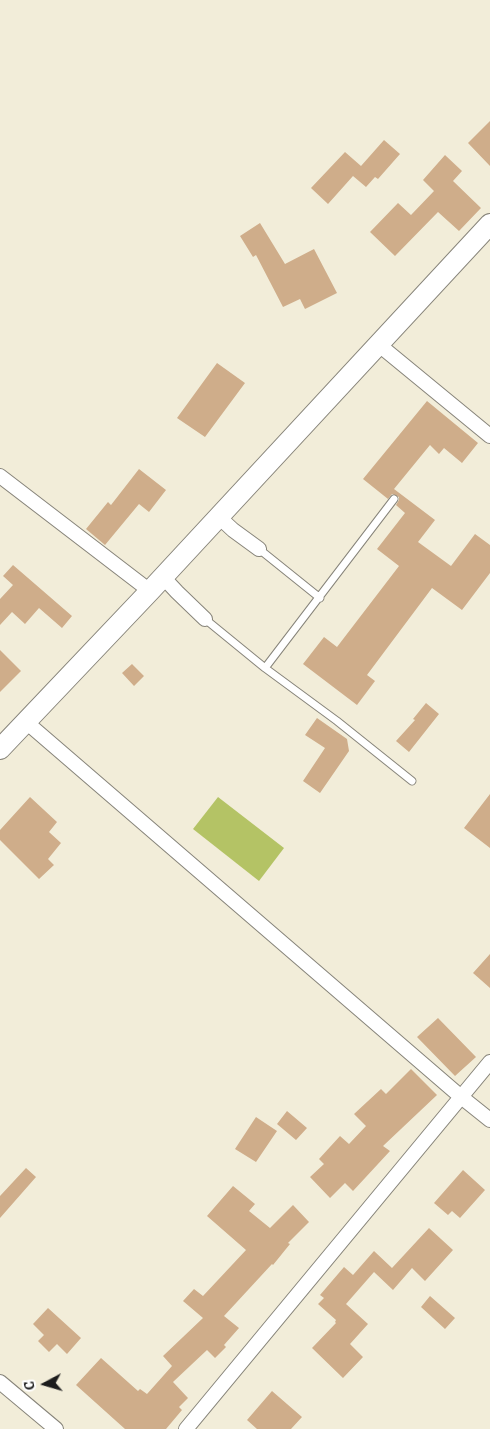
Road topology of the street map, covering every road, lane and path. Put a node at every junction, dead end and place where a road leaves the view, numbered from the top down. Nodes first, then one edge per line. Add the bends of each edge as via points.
1 (490, 224) edge
2 (378, 344) junction
3 (490, 436) edge
4 (0, 476) edge
5 (394, 500) dead end
6 (219, 517) junction
7 (259, 549) joint
8 (157, 584) junction
9 (320, 598) junction
10 (205, 619) joint
11 (266, 668) junction
12 (25, 721) junction
13 (0, 749) edge
14 (412, 781) dead end
15 (490, 1062) edge
16 (460, 1096) junction
17 (490, 1120) edge
18 (0, 1382) edge
19 (56, 1429) edge
20 (186, 1429) edge

1 - 2 street
2 - 3 street
2 - 6 street
4 - 8 street
5 - 9 lane
6 - 7 street
6 - 8 street
7 - 9 lane
8 - 10 street via 177,592
8 - 12 street
9 - 11 lane
10 - 11 lane
11 - 14 lane
12 - 13 street
12 - 16 street
15 - 16 street
16 - 17 street
16 - 20 street
18 - 19 street

